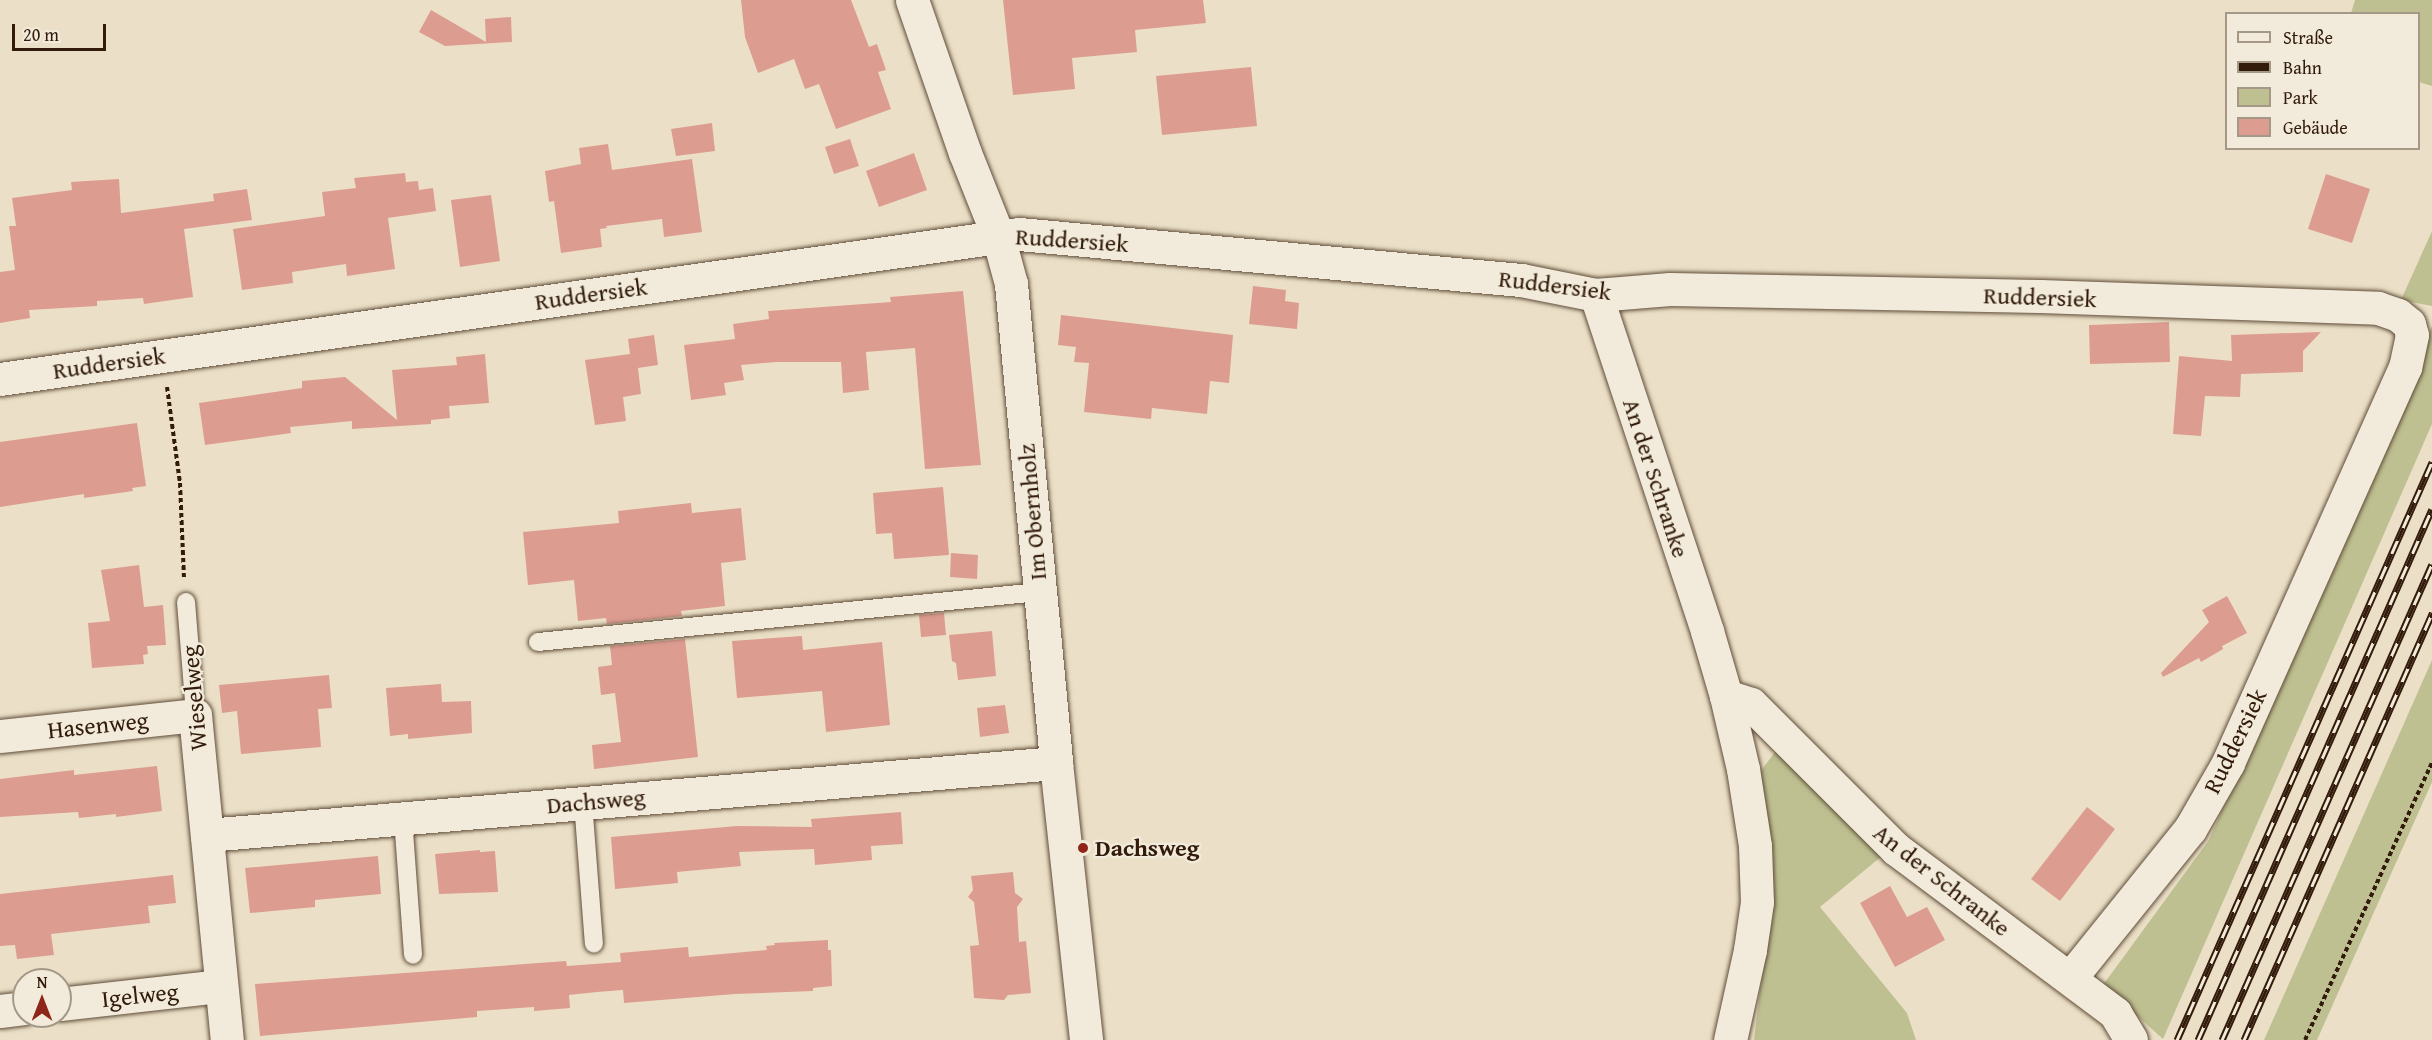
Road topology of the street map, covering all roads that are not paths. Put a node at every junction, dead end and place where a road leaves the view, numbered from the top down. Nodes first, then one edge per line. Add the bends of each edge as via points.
1 (912, 0) edge
2 (998, 236) junction
3 (1596, 295) junction
4 (0, 378) edge
5 (1039, 592) junction
6 (186, 602) road end
7 (538, 642) dead end
8 (1726, 696) junction
9 (195, 715) junction
10 (0, 736) edge
11 (1056, 763) junction
12 (583, 802) junction
13 (403, 818) junction
14 (207, 835) junction
15 (594, 944) dead end
16 (413, 955) dead end
17 (2070, 978) junction
18 (221, 986) junction
19 (72, 1003) edge
20 (227, 1040) edge
21 (1086, 1040) edge
22 (1730, 1040) edge
23 (2132, 1040) edge

1 - 2 street, Im Obernholz
2 - 3 street, Ruddersiek via 1019,234 1521,280
2 - 4 street, Ruddersiek
2 - 5 street, Im Obernholz via 1011,284
3 - 8 street, An der Schranke
3 - 17 street, Ruddersiek via 1682,290 2378,308 2409,324 2412,335 2405,367 2228,763 2190,829
5 - 7 lane
5 - 11 street, Im Obernholz
6 - 9 lane, Wieselweg
8 - 17 street, An der Schranke via 1751,704 1896,849
8 - 22 street, An der Schranke via 1755,846 1757,902
9 - 10 street, Hasenweg
9 - 14 street, Wieselweg
11 - 12 street, Dachsweg
11 - 21 street, Im Obernholz
12 - 13 street, Dachsweg
12 - 15 lane
13 - 14 street, Dachsweg
13 - 16 lane
14 - 18 street, Wieselweg
17 - 23 street, An der Schranke via 2115,1013
18 - 19 street, Igelweg
18 - 20 street, Wieselweg

